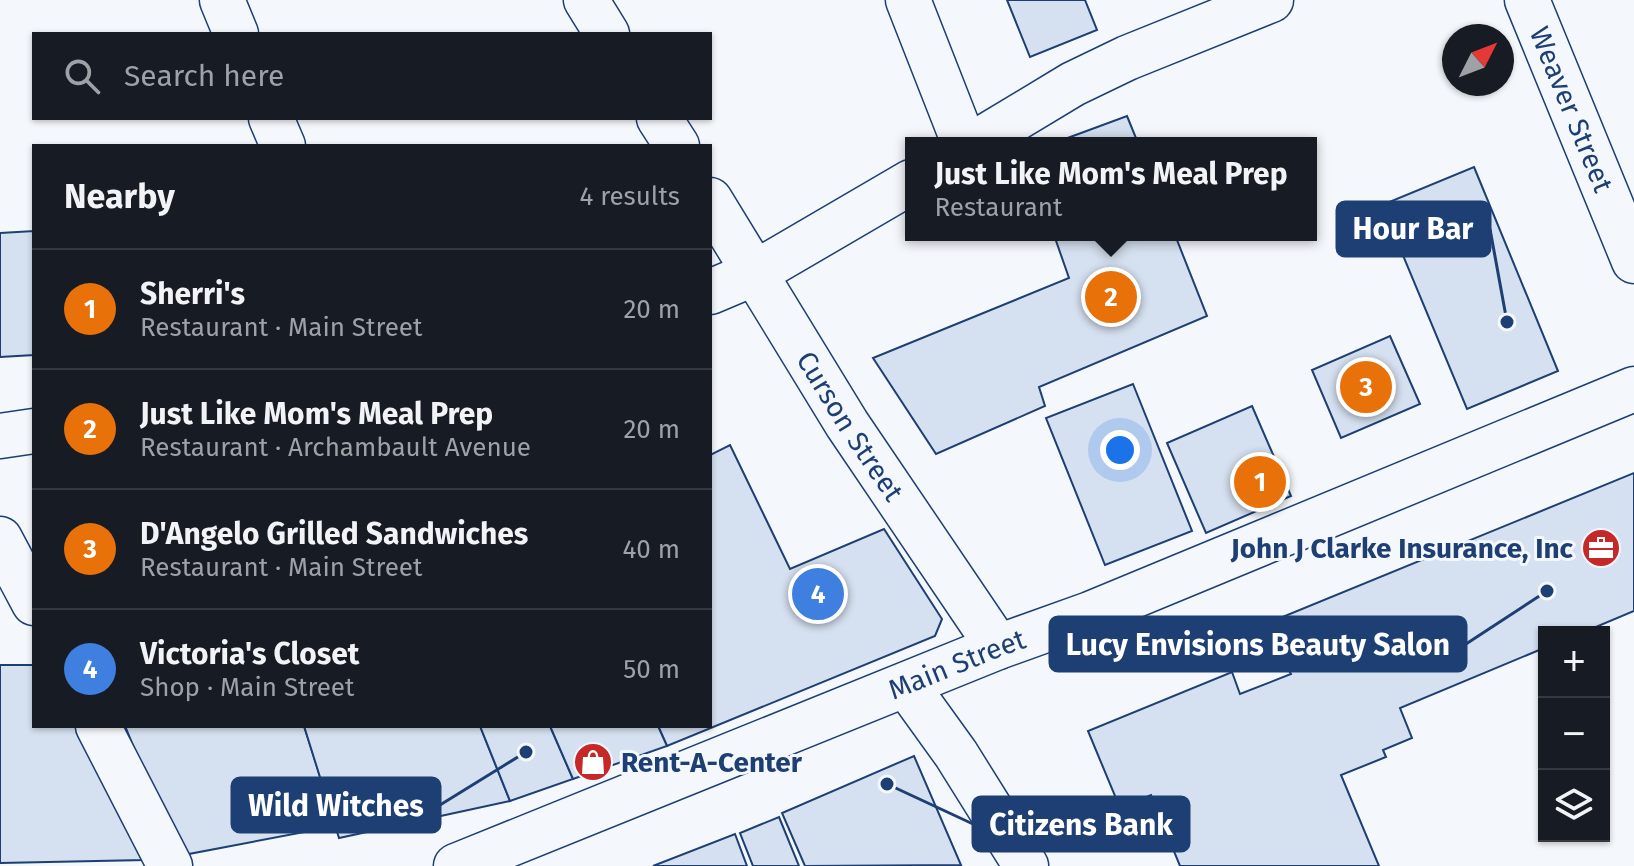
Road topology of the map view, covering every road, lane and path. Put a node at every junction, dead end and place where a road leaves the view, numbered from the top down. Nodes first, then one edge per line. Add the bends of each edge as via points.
1 (222, 0) edge
2 (586, 0) edge
3 (908, 0) edge
4 (1271, 0) edge
5 (1527, 0) edge
6 (235, 32) edge
7 (606, 32) edge
8 (272, 120) edge
9 (660, 120) edge
10 (962, 137) edge
11 (985, 137) edge
12 (282, 144) edge
13 (676, 144) edge
14 (905, 186) edge
15 (712, 203) edge
16 (1634, 261) edge
17 (755, 273) junction
18 (712, 291) edge
19 (1634, 389) edge
20 (32, 431) edge
21 (0, 436) edge
22 (0, 539) edge
23 (32, 599) edge
24 (998, 647) junction
25 (907, 686) junction
26 (99, 728) edge
27 (170, 866) edge
28 (456, 866) edge
29 (1026, 866) edge

1 - 6 street
2 - 7 street
3 - 10 street
4 - 11 street via 1127,58
5 - 16 street, Weaver Street
8 - 12 street
9 - 13 street
14 - 17 street
15 - 17 street, Curson Street
17 - 18 street
17 - 24 street, Curson Street via 847,424
19 - 24 street, Main Street via 1090,614
20 - 21 street
22 - 23 street
24 - 25 street, Main Street
25 - 28 street, Main Street
25 - 29 street
26 - 27 street

